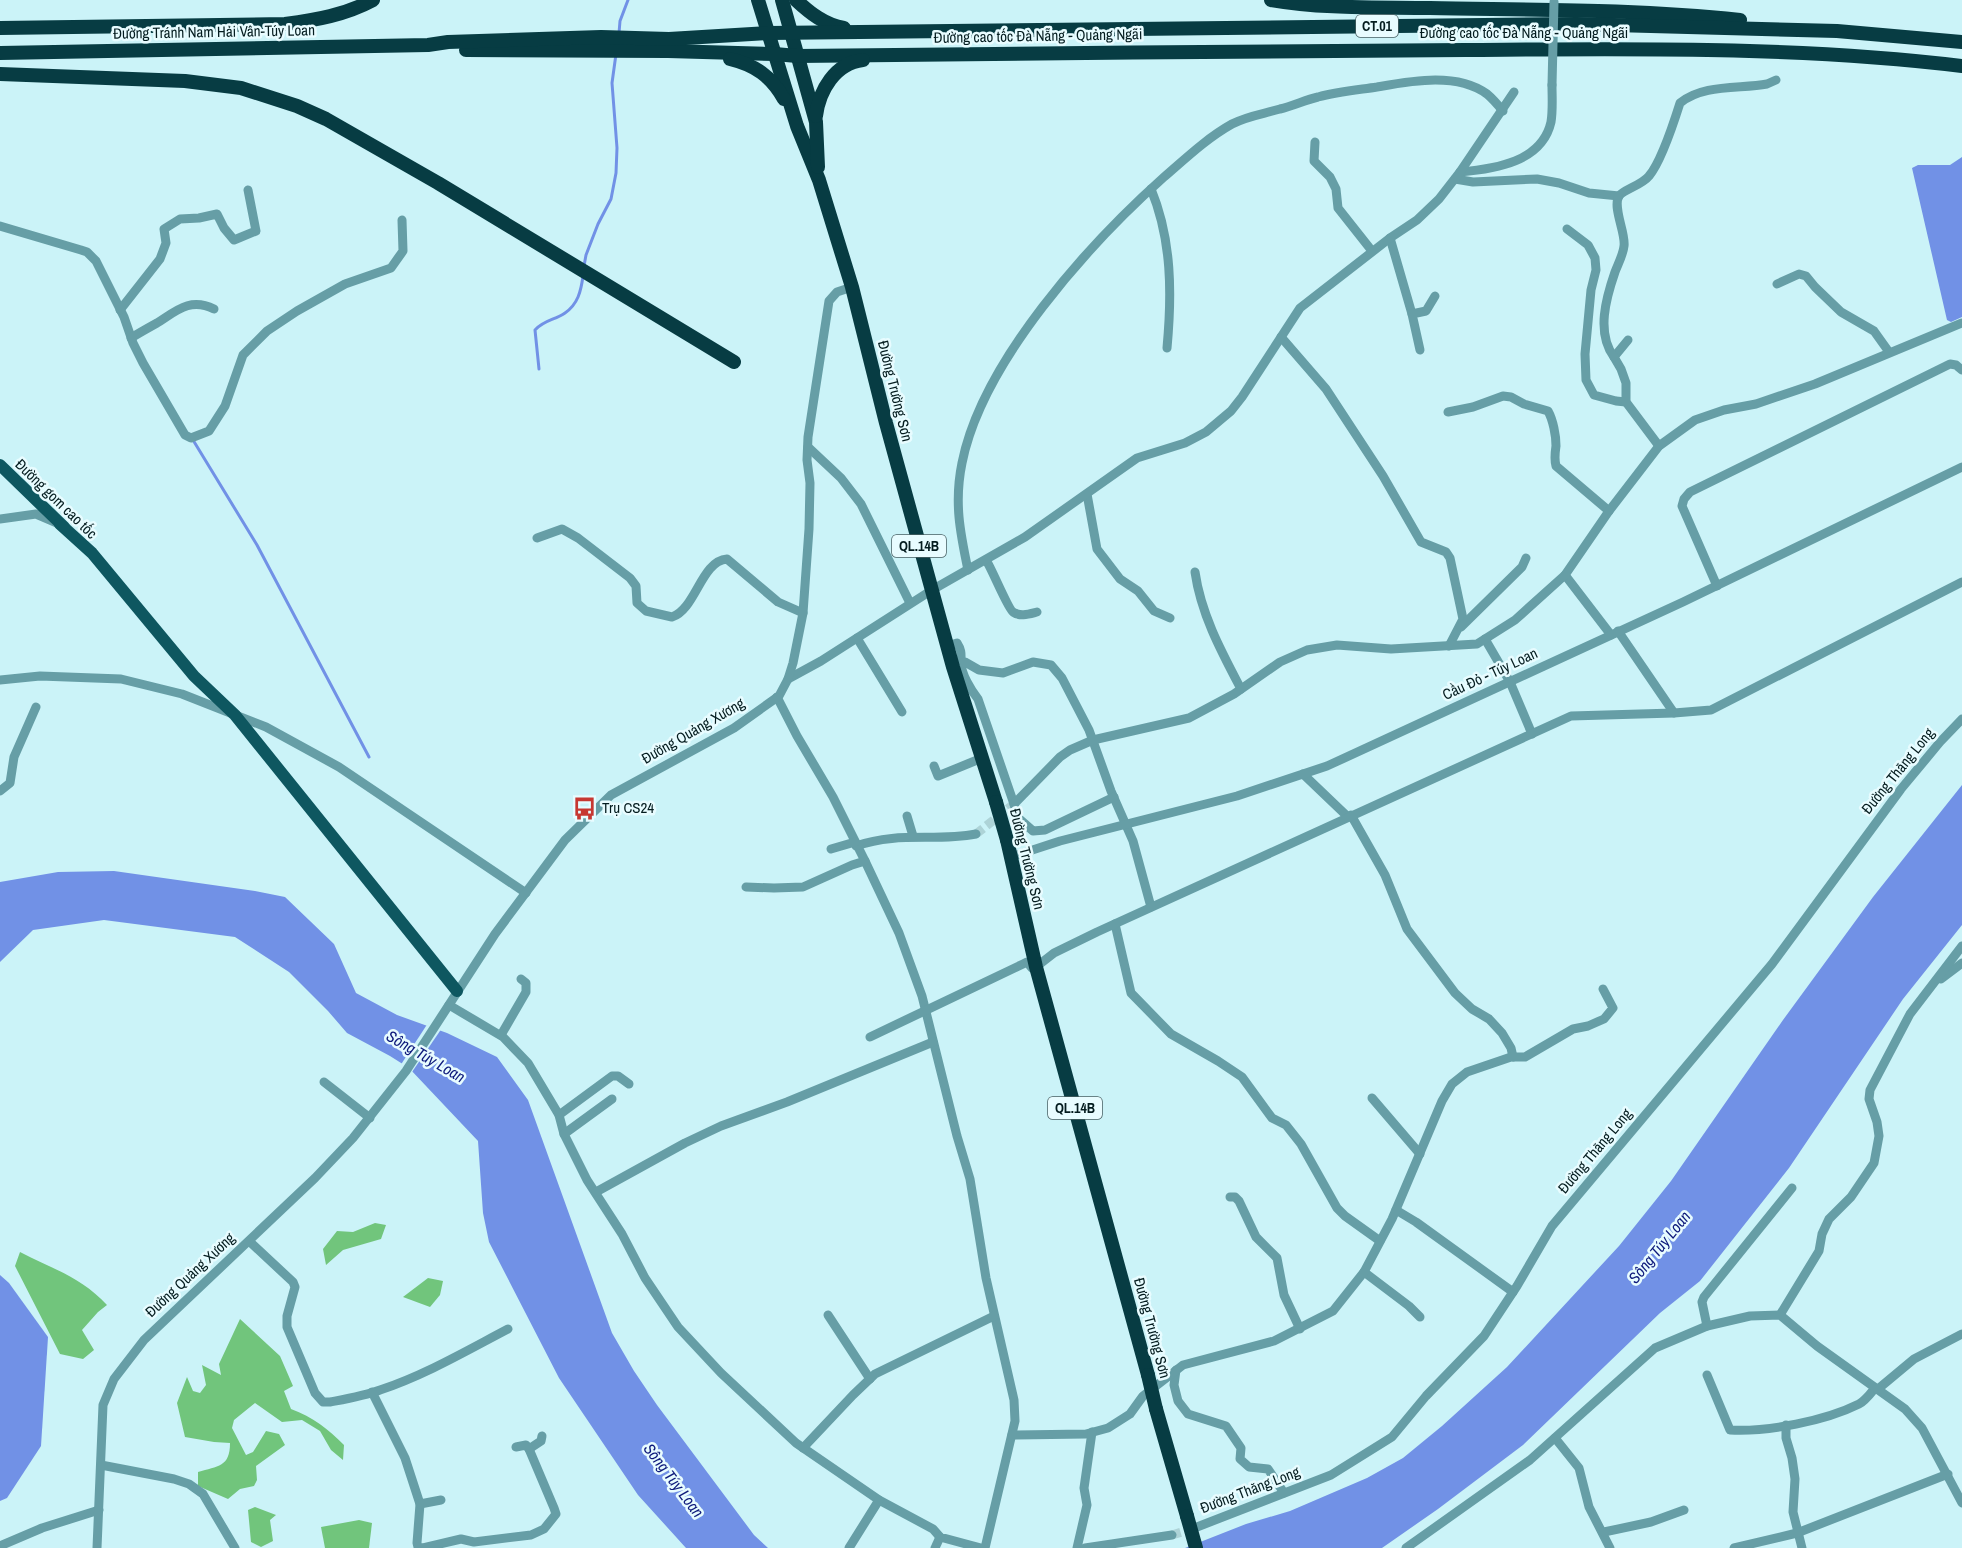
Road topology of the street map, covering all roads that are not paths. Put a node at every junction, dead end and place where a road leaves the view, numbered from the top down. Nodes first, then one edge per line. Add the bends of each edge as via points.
1 (373, 0) edge
2 (758, 0) edge
3 (782, 0) edge
4 (796, 0) edge
5 (1271, 0) edge
6 (1554, 1) edge
7 (0, 28) edge
8 (1837, 31) junction
9 (915, 32) junction
10 (769, 33) junction
11 (791, 34) junction
12 (1962, 42) edge
13 (428, 45) junction
14 (632, 45) junction
15 (668, 51) junction
16 (0, 52) edge
17 (775, 54) junction
18 (915, 55) junction
19 (797, 56) junction
20 (1962, 66) edge
21 (0, 74) edge
22 (1776, 80) dead end
23 (1514, 92) dead end
24 (1503, 111) junction
25 (816, 122) junction
26 (797, 126) junction
27 (1315, 142) dead end
28 (1458, 176) junction
29 (819, 180) junction
30 (1151, 189) junction
31 (248, 190) dead end
32 (1619, 196) junction
33 (402, 220) dead end
34 (0, 226) edge
35 (1568, 229) dead end
36 (1390, 238) junction
37 (1372, 251) junction
38 (1777, 284) dead end
39 (852, 288) junction
40 (1435, 296) dead end
41 (214, 309) dead end
42 (120, 310) junction
43 (1413, 314) junction
44 (1962, 323) edge
45 (1281, 337) junction
46 (131, 338) junction
47 (1628, 340) dead end
48 (1167, 348) dead end
49 (1420, 350) dead end
50 (1889, 352) junction
51 (1614, 357) junction
52 (731, 360) dead end
53 (1962, 370) edge
54 (1626, 402) junction
55 (1448, 412) dead end
56 (1659, 446) junction
57 (808, 447) junction
58 (0, 465) edge
59 (1962, 467) edge
60 (1087, 494) junction
61 (1609, 511) junction
62 (0, 519) edge
63 (60, 524) joint
64 (537, 538) dead end
65 (92, 554) junction
66 (1526, 558) dead end
67 (986, 560) junction
68 (968, 570) junction
69 (1195, 572) dead end
70 (1565, 575) junction
71 (1962, 582) edge
72 (1717, 586) junction
73 (932, 590) junction
74 (910, 603) junction
75 (1037, 612) dead end
76 (803, 613) junction
77 (1170, 618) dead end
78 (1459, 629) junction
79 (1615, 633) junction
80 (857, 639) junction
81 (1485, 639) junction
82 (947, 646) junction
83 (1449, 646) junction
84 (961, 664) junction
85 (788, 679) junction
86 (0, 680) edge
87 (1510, 682) junction
88 (1241, 689) junction
89 (777, 697) junction
90 (36, 707) dead end
91 (902, 712) dead end
92 (1674, 713) junction
93 (235, 715) junction
94 (1962, 719) edge
95 (1532, 734) junction
96 (1093, 740) junction
97 (982, 758) junction
98 (934, 766) dead end
99 (1303, 774) junction
100 (0, 791) edge
101 (1114, 797) junction
102 (1014, 804) junction
103 (907, 816) dead end
104 (1350, 816) junction
105 (1125, 825) junction
106 (976, 834) tunnel mouth
107 (913, 836) junction
108 (856, 844) junction
109 (831, 849) dead end
110 (1011, 856) junction
111 (865, 861) junction
112 (746, 887) dead end
113 (526, 893) junction
114 (1151, 907) junction
115 (1115, 924) junction
116 (1962, 946) edge
117 (1962, 963) edge
118 (1036, 967) junction
119 (521, 980) dead end
120 (1934, 984) junction
121 (1603, 990) dead end
122 (457, 991) junction
123 (447, 1008) junction
124 (926, 1012) junction
125 (501, 1035) junction
126 (870, 1037) dead end
127 (933, 1042) junction
128 (1513, 1057) junction
129 (324, 1082) dead end
130 (629, 1084) dead end
131 (1372, 1098) dead end
132 (612, 1099) dead end
133 (559, 1115) junction
134 (370, 1118) junction
135 (564, 1134) junction
136 (1420, 1154) junction
137 (1792, 1188) dead end
138 (596, 1192) junction
139 (1230, 1197) dead end
140 (1396, 1210) junction
141 (249, 1240) junction
142 (1380, 1241) junction
143 (1364, 1272) junction
144 (1513, 1292) junction
145 (828, 1315) dead end
146 (1780, 1315) junction
147 (994, 1316) junction
148 (1420, 1317) dead end
149 (1707, 1326) junction
150 (508, 1329) dead end
151 (1300, 1329) junction
152 (1962, 1335) edge
153 (1176, 1370) junction
154 (1707, 1376) dead end
155 (870, 1379) junction
156 (1877, 1389) junction
157 (372, 1392) junction
158 (1786, 1425) junction
159 (1092, 1432) junction
160 (1012, 1435) junction
161 (542, 1436) dead end
162 (1555, 1438) junction
163 (516, 1447) dead end
164 (803, 1448) junction
165 (529, 1449) junction
166 (101, 1465) junction
167 (1948, 1474) junction
168 (1284, 1493) junction
169 (441, 1500) dead end
170 (879, 1500) junction
171 (1962, 1503) edge
172 (420, 1504) junction
173 (99, 1510) junction
174 (1684, 1510) dead end
175 (1197, 1527) tunnel mouth
176 (1604, 1532) junction
177 (1797, 1533) junction
178 (1172, 1535) tunnel mouth
179 (940, 1537) junction
180 (476, 1545) edge
181 (0, 1546) edge
182 (1101, 1547) edge
183 (97, 1548) edge
184 (236, 1548) edge
185 (423, 1548) edge
186 (849, 1548) edge
187 (935, 1548) edge
188 (983, 1548) edge
189 (1077, 1548) edge
190 (1085, 1548) edge
191 (1196, 1548) edge
192 (1406, 1548) edge
193 (1610, 1548) edge
194 (1734, 1548) edge
195 (1802, 1548) edge

1 - 7 highway via 340,14 285,24
2 - 10 highway, Đường Trường Sơn / QL.14B
3 - 11 highway, Đường Trường Sơn / QL.14B
4 - 9 highway via 834,26
5 - 8 highway via 1375,7 1623,13
6 - 28 street, bridge via 1552,111 1539,146 1516,160
8 - 9 highway, Đường cao tốc Đà Nẵng - Quảng Ngãi / CT.01 via 1577,24
8 - 12 highway, Đường cao tốc Đà Nẵng - Quảng Ngãi / CT.01
9 - 11 highway, Đường cao tốc Đà Nẵng - Quảng Ngãi / CT.01
10 - 11 highway, Đường cao tốc Đà Nẵng - Quảng Ngãi
10 - 14 highway, Đường Tránh Nam Hải Vân-Túy Loan
10 - 17 highway, Đường Trường Sơn / QL.14B
11 - 19 highway, Đường Trường Sơn / QL.14B
13 - 14 highway, Đường Tránh Nam Hải Vân-Túy Loan via 452,50 596,51
13 - 14 highway, Đường Tránh Nam Hải Vân-Túy Loan via 601,37
13 - 16 highway, Đường Tránh Nam Hải Vân-Túy Loan
14 - 15 highway, Đường Tránh Nam Hải Vân-Túy Loan
15 - 17 highway, Đường Tránh Nam Hải Vân-Túy Loan
15 - 26 highway via 746,62 775,84
17 - 19 highway, Đường Tránh Nam Hải Vân-Túy Loan
17 - 26 highway, Đường Trường Sơn / QL.14B
18 - 19 highway, Đường cao tốc Đà Nẵng - Quảng Ngãi / CT.01
18 - 20 highway, Đường cao tốc Đà Nẵng - Quảng Ngãi / CT.01 via 1709,50 1840,54
18 - 25 highway via 856,61 842,67 827,83 818,101
19 - 25 highway, Đường Trường Sơn / QL.14B
21 - 52 highway via 185,81 241,88 297,106 326,119 557,254
22 - 32 street via 1699,93 1685,100 1649,176
23 - 24 street
24 - 28 street
24 - 30 street via 1491,97 1476,89 1436,80 1420,79 1319,96 1233,124 1198,147
25 - 29 highway, Đường Trường Sơn / QL.14B
26 - 29 highway, Đường Trường Sơn / QL.14B
27 - 37 street via 1314,161 1330,177 1338,208
28 - 32 street via 1473,182 1537,179 1588,193
28 - 36 street via 1417,220
29 - 39 highway, Đường Trường Sơn / QL.14B
30 - 48 street via 1167,241
30 - 68 street via 1094,246 1036,316 983,403 958,483 957,516
31 - 42 street via 256,231 234,240 217,214 180,219 164,229 166,243 160,260
32 - 51 street via 1617,207 1624,244 1604,322 1607,344
33 - 46 street via 403,251 391,268 345,284 297,311 267,331 243,355 225,406 209,431 191,438 185,435
34 - 42 street via 87,252 96,261
35 - 54 street via 1588,245 1596,270 1585,354 1586,380 1594,395
36 - 37 street
36 - 43 street
37 - 45 street via 1300,308
38 - 50 street via 1799,274 1806,276 1841,312 1874,331
39 - 57 street, Đường Quảng Xương via 837,292 829,301
39 - 73 highway, Đường Trường Sơn / QL.14B
40 - 43 street via 1426,311
41 - 46 street via 203,304 179,308
42 - 46 street
43 - 49 street
44 - 50 street
45 - 60 street via 1231,411 1206,432 1137,458
45 - 78 street via 1326,389 1421,542 1446,552 1450,558 1463,619
47 - 51 street
50 - 56 street via 1815,384 1695,420
51 - 54 street via 1626,383
53 - 72 street via 1950,364 1690,492 1682,506
54 - 56 street
55 - 61 street via 1503,396 1548,411 1556,439 1556,466
56 - 61 street
57 - 74 street via 841,478 861,504
57 - 76 street, Đường Quảng Xương via 809,529
58 - 65 main road, Đường gom cao tốc
59 - 72 street, Cầu Đỏ - Túy Loan
60 - 67 street
60 - 77 street via 1097,549 1120,579 1138,591 1154,611
61 - 70 street
62 - 63 street via 36,514
63 - 65 main road
64 - 76 street via 562,529 572,533 630,578 636,586 637,603 646,611 676,616 715,564 727,559 778,602
65 - 93 main road via 194,676
66 - 78 street via 1522,567
67 - 68 street
67 - 75 street via 1009,609 1022,615
68 - 73 street
69 - 88 street via 1205,614
70 - 79 street
70 - 81 street via 1515,621
71 - 92 street via 1711,710
72 - 79 street, Cầu Đỏ - Túy Loan
73 - 74 street
73 - 82 highway, Đường Trường Sơn / QL.14B
74 - 80 street
76 - 85 street, Đường Quảng Xương
78 - 83 street
79 - 87 street, Cầu Đỏ - Túy Loan
79 - 92 street
80 - 85 street
80 - 91 street
81 - 83 street via 1477,644
81 - 87 street
82 - 84 street via 957,643
82 - 97 highway, Đường Trường Sơn / QL.14B
83 - 88 street via 1391,649 1337,645 1307,650 1280,662
84 - 96 street via 1003,673 1033,662 1051,665 1062,678
84 - 102 street via 978,699
85 - 89 street, Đường Quảng Xương
86 - 93 street via 40,676 121,679 182,694
87 - 95 street
87 - 99 street, Cầu Đỏ - Túy Loan
88 - 96 street via 1189,718
89 - 108 street
89 - 113 street, Đường Quảng Xương via 734,728 611,795 565,840
90 - 100 street via 14,757 10,783
92 - 95 street via 1571,716
93 - 113 street via 266,727 339,767
93 - 122 main road
94 - 144 street, Đường Thăng Long via 1901,789 1772,964 1551,1227
95 - 104 street
96 - 101 street
96 - 102 street via 1060,757
97 - 98 street via 938,776
97 - 110 highway, Đường Trường Sơn / QL.14B, bridge
99 - 104 street
99 - 105 street, Cầu Đỏ - Túy Loan
101 - 102 street via 1045,830 1033,831 1017,817
101 - 105 street
103 - 107 street
104 - 114 street
104 - 128 street via 1386,874 1407,929 1455,993 1502,1033
105 - 110 street, Cầu Đỏ - Túy Loan
105 - 114 street
106 - 107 street
107 - 108 street
108 - 109 street
108 - 111 street
110 - 118 highway, Đường Trường Sơn / QL.14B
111 - 112 street via 804,887
111 - 124 street via 899,933
113 - 122 street, Đường Quảng Xương
114 - 115 street
115 - 118 street via 1054,952
115 - 142 street via 1131,993 1141,1005 1171,1034 1242,1077 1272,1118 1286,1125 1301,1144 1336,1208
116 - 120 street
117 - 120 street
118 - 124 street via 1027,962
118 - 191 highway, Đường Trường Sơn / QL.14B, bridge
119 - 125 street via 526,982 526,992
120 - 146 street via 1907,1019 1868,1093 1879,1136 1874,1163 1851,1197 1829,1220 1820,1251
121 - 128 street via 1613,1008 1604,1019 1573,1029 1525,1057
122 - 123 street, Đường Quảng Xương
123 - 125 street
123 - 134 street, Đường Quảng Xương
124 - 126 street
124 - 127 street
125 - 133 street via 528,1063
127 - 138 street via 721,1126
127 - 147 street via 970,1179
128 - 136 street via 1467,1072 1452,1084
129 - 134 street
130 - 133 street via 612,1076
131 - 136 street
132 - 135 street
133 - 135 street
134 - 141 street, Đường Quảng Xương
135 - 138 street
136 - 140 street
137 - 149 street via 1704,1296
138 - 164 street via 678,1327 721,1373
139 - 151 street via 1239,1201 1256,1237 1277,1258 1284,1295
140 - 142 street
140 - 144 street
141 - 157 street via 293,1282 286,1328 315,1393 323,1402 330,1402
141 - 166 street, Đường Quảng Xương via 123,1365 104,1405
142 - 143 street
143 - 148 street
143 - 151 street via 1333,1311
144 - 168 street, Đường Thăng Long via 1484,1336 1392,1437 1331,1475
145 - 155 street
146 - 149 street via 1750,1316
146 - 156 street
147 - 155 street
147 - 160 street via 1014,1400
149 - 162 street via 1655,1348
150 - 157 street via 427,1371
151 - 153 street via 1274,1341
152 - 156 street via 1914,1359
153 - 159 street via 1143,1396 1130,1414 1108,1428
153 - 168 street via 1178,1401 1188,1414 1226,1426 1241,1448 1240,1459 1249,1467 1268,1470
154 - 158 street via 1730,1430
155 - 164 street
156 - 158 street via 1861,1403
156 - 167 street via 1905,1409 1922,1428
157 - 172 street via 405,1458
158 - 177 street via 1795,1479 1793,1512
159 - 160 street
159 - 189 street via 1084,1488 1087,1505
160 - 188 street
161 - 165 street
162 - 176 street via 1579,1468 1589,1507
162 - 192 street
163 - 165 street via 526,1445
164 - 170 street
165 - 180 street via 556,1514 553,1521 531,1534
166 - 173 street, Đường Quảng Xương
166 - 184 street via 189,1484 203,1494
167 - 171 street
167 - 177 street
168 - 175 street, Đường Thăng Long
169 - 172 street
170 - 179 street via 933,1528
170 - 186 street
172 - 185 street via 417,1543
173 - 181 street
173 - 183 street, Đường Quảng Xương
174 - 176 street
176 - 193 street
177 - 194 street
177 - 195 street
178 - 182 street
179 - 187 street
179 - 188 street
180 - 185 street via 461,1539
182 - 190 street

